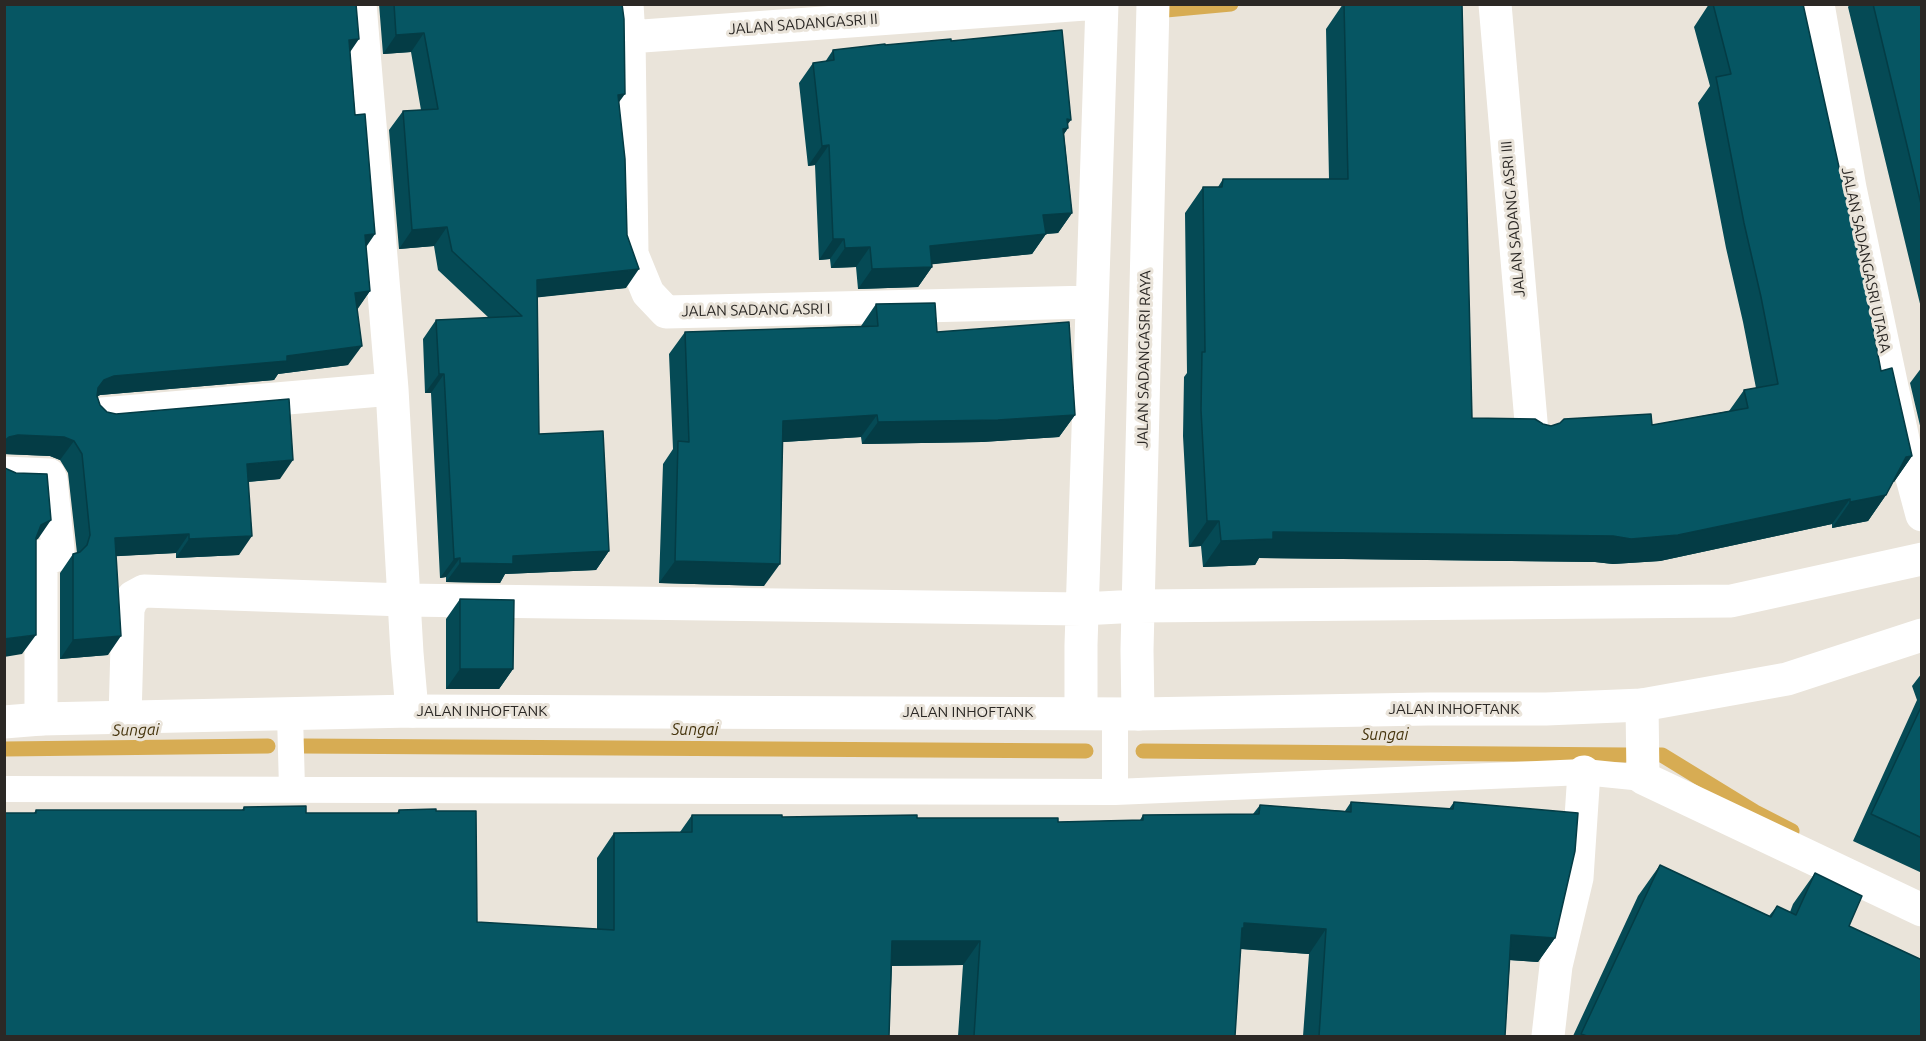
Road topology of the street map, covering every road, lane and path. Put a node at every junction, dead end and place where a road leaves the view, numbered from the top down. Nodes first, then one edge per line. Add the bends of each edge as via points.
1 (360, 4) edge
2 (627, 4) edge
3 (1085, 4) edge
4 (1102, 4) edge
5 (1153, 4) edge
6 (1495, 4) edge
7 (1818, 4) edge
8 (629, 37) junction
9 (1092, 302) junction
10 (392, 389) junction
11 (102, 414) edge
12 (1532, 433) edge
13 (4, 472) edge
14 (1922, 515) edge
15 (1922, 559) edge
16 (404, 600) junction
17 (1138, 606) junction
18 (1082, 609) junction
19 (1922, 635) edge
20 (1642, 705) junction
21 (412, 711) junction
22 (1081, 713) junction
23 (1126, 714) junction
24 (290, 715) junction
25 (125, 718) junction
26 (41, 720) junction
27 (4, 722) edge
28 (1584, 772) junction
29 (1642, 778) junction
30 (4, 789) edge
31 (292, 789) junction
32 (1115, 792) junction
33 (1922, 910) edge
34 (1548, 1036) edge

1 - 10 street
2 - 8 street, JALAN SADANG ASRI I
3 - 8 street, JALAN SADANGASRI II
4 - 9 street
5 - 17 street, JALAN SADANGASRI RAYA
6 - 12 street, JALAN SADANG ASRI III
7 - 14 street, JALAN SADANGASRI UTARA via 1850,189
8 - 9 street, JALAN SADANG ASRI I via 632,254 648,293 666,312
9 - 18 street
10 - 11 street
10 - 16 street
13 - 26 street via 49,475 51,480 58,554 41,557
15 - 17 street via 1731,601
16 - 18 street
16 - 21 street
16 - 25 street via 144,591 133,597 128,609
17 - 18 street
17 - 23 street, JALAN SADANGASRI RAYA
18 - 22 street
19 - 20 street, JALAN INHOFTANK via 1787,679
20 - 23 street, JALAN INHOFTANK via 1546,710 1428,708
20 - 29 street
21 - 22 street, JALAN INHOFTANK
21 - 24 street, JALAN INHOFTANK
22 - 23 street, JALAN INHOFTANK
23 - 32 lane, JALAN SADANGASRI RAYA
24 - 25 street, JALAN INHOFTANK
24 - 31 lane
25 - 26 street, JALAN INHOFTANK
26 - 27 street, JALAN INHOFTANK
28 - 29 lane
28 - 32 lane
28 - 34 street via 1577,878 1556,966
29 - 33 street
30 - 31 lane
31 - 32 lane

